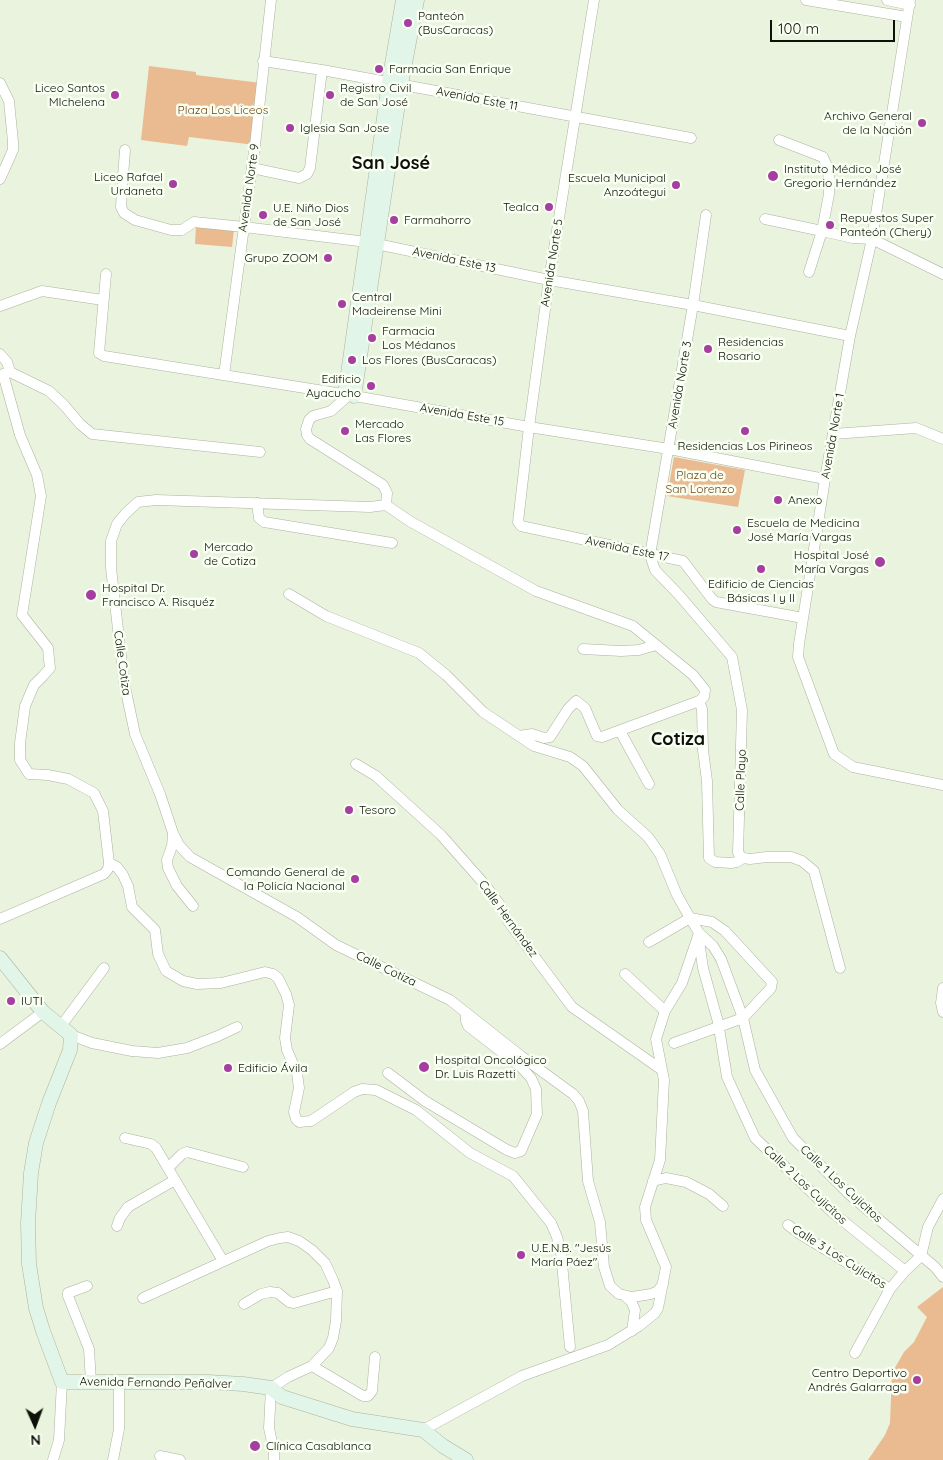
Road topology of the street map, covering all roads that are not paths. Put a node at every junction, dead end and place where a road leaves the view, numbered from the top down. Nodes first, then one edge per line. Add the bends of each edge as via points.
1 (271, 0) edge
2 (403, 0) edge
3 (417, 0) edge
4 (594, 0) edge
5 (806, 0) edge
6 (887, 0) edge
7 (910, 2) edge
8 (907, 17) junction
9 (263, 62) junction
10 (322, 70) junction
11 (395, 83) junction
12 (0, 84) edge
13 (576, 116) junction
14 (691, 138) dead end
15 (779, 140) dead end
16 (125, 150) dead end
17 (252, 168) junction
18 (0, 179) edge
19 (706, 215) dead end
20 (765, 219) dead end
21 (244, 227) junction
22 (822, 232) junction
23 (872, 239) junction
24 (372, 244) junction
25 (809, 272) dead end
26 (106, 274) dead end
27 (943, 274) edge
28 (549, 280) junction
29 (103, 300) junction
30 (693, 305) junction
31 (0, 306) edge
32 (850, 336) junction
33 (0, 354) edge
34 (10, 372) junction
35 (224, 374) junction
36 (349, 395) junction
37 (529, 427) junction
38 (833, 434) junction
39 (943, 439) edge
40 (669, 449) junction
41 (260, 452) dead end
42 (825, 479) junction
43 (257, 503) junction
44 (386, 505) junction
45 (521, 526) joint
46 (392, 543) dead end
47 (650, 554) junction
48 (290, 594) dead end
49 (803, 618) junction
50 (656, 645) junction
51 (583, 649) dead end
52 (700, 701) junction
53 (620, 731) junction
54 (519, 736) junction
55 (356, 764) dead end
56 (648, 784) dead end
57 (943, 785) edge
58 (173, 833) junction
59 (743, 858) junction
60 (109, 862) junction
61 (193, 906) dead end
62 (690, 918) junction
63 (0, 919) edge
64 (698, 933) junction
65 (649, 942) dead end
66 (0, 958) edge
67 (104, 968) dead end
68 (840, 968) dead end
69 (625, 974) dead end
70 (943, 988) edge
71 (665, 1011) junction
72 (43, 1012) junction
73 (943, 1012) edge
74 (466, 1013) junction
75 (743, 1018) junction
76 (718, 1026) junction
77 (238, 1027) dead end
78 (66, 1031) junction
79 (674, 1043) dead end
80 (0, 1044) edge
81 (662, 1070) junction
82 (388, 1073) dead end
83 (125, 1138) dead end
84 (243, 1167) dead end
85 (168, 1168) junction
86 (175, 1180) junction
87 (654, 1181) junction
88 (943, 1200) edge
89 (723, 1206) dead end
90 (788, 1224) dead end
91 (117, 1226) dead end
92 (921, 1256) junction
93 (224, 1261) junction
94 (939, 1264) edge
95 (905, 1271) junction
96 (943, 1277) edge
97 (663, 1284) junction
98 (87, 1286) dead end
99 (890, 1288) junction
100 (336, 1291) junction
101 (626, 1297) junction
102 (143, 1298) dead end
103 (244, 1304) dead end
104 (632, 1332) junction
105 (570, 1347) dead end
106 (855, 1353) dead end
107 (375, 1357) dead end
108 (312, 1366) junction
109 (62, 1382) junction
110 (91, 1382) junction
111 (119, 1383) junction
112 (271, 1388) junction
113 (423, 1430) junction
114 (160, 1456) dead end
115 (53, 1460) edge
116 (113, 1460) edge
117 (180, 1460) edge
118 (274, 1460) edge
119 (466, 1460) edge

1 - 9 street, Avenida Norte 9
2 - 11 main road
3 - 11 main road
4 - 13 street, Avenida Norte 5
5 - 8 street
6 - 7 street
7 - 8 street, Avenida Norte 1
8 - 23 street, Avenida Norte 1
9 - 10 street, Avenida Este 11
9 - 17 street, Avenida Norte 9
10 - 11 street, Avenida Este 11
10 - 17 street via 307,174 299,178
11 - 13 street, Avenida Este 11
11 - 24 main road
12 - 18 street via 9,101 13,142 13,150
13 - 14 street, Avenida Este 11
13 - 28 street, Avenida Norte 5
15 - 22 street via 823,157 829,171 829,194
16 - 21 street, Avenida Este 13 via 121,199 124,213 135,220 171,230 182,230 194,222
17 - 21 street, Avenida Norte 9
19 - 30 street, Avenida Norte 3
20 - 22 street
21 - 24 street, Avenida Este 13
21 - 35 street, Avenida Norte 9
22 - 23 street
22 - 25 street
23 - 27 street
23 - 32 street, Avenida Norte 1
24 - 28 street, Avenida Este 13
24 - 36 main road
26 - 29 street
28 - 30 street, Avenida Este 13
28 - 37 street, Avenida Norte 5
29 - 31 street via 42,292
29 - 35 street, Avenida Este 15 via 99,353
30 - 32 street, Avenida Este 13
30 - 40 street, Avenida Norte 3
32 - 38 street, Avenida Norte 1
33 - 34 street
34 - 41 street via 49,391 92,434
34 - 60 street via 3,374 6,388 20,435 37,475 41,496 22,615 48,648 50,668 34,685 25,706 20,760 29,774 68,779 94,793 103,811
35 - 36 street, Avenida Este 15
36 - 37 street, Avenida Este 15
36 - 44 street via 331,412 313,416 306,429 308,435 383,486 387,493
37 - 40 street, Avenida Este 15
37 - 45 street, Avenida Norte 5 via 517,518
38 - 39 street via 916,428
38 - 42 street, Avenida Norte 1
40 - 42 street, Avenida Este 15
40 - 47 street, Avenida Norte 3
42 - 49 street, Avenida Norte 1
43 - 44 street, Calle Cotiza
43 - 46 street via 259,518 264,522
43 - 58 street, Calle Cotiza via 138,502 118,524 111,541 113,587 129,709 135,734
44 - 50 street via 536,591 633,626
45 - 47 street, Avenida Este 17
47 - 49 street, Avenida Este 17 via 683,561 716,602
47 - 59 street, Calle Playo via 655,570 732,657 742,710 738,853
48 - 54 street via 326,616 419,653 483,712
49 - 57 street, Avenida Norte 1 via 798,657 834,754 853,767
50 - 51 street via 621,651
50 - 52 street via 693,675 705,690
52 - 53 street
52 - 59 street via 709,858 716,862 737,862
53 - 54 street via 597,736 585,708 576,701 550,737 526,733
53 - 56 street
54 - 62 street via 534,746 570,757 582,766 660,854
55 - 81 street, Calle Hernández via 376,776 441,835 486,886 572,1007
58 - 61 street via 168,868
58 - 74 street, Calle Cotiza via 178,845 190,857 297,917 336,945 450,1000
59 - 68 street via 791,857 814,871
60 - 63 street via 104,874
60 - 105 street via 123,875 132,907 155,930 160,962 173,977 211,985 265,972 278,978 289,1005 285,1038 297,1073 299,1088 294,1112 299,1122 311,1121 354,1092 376,1090 416,1110 470,1153 513,1176 551,1223 557,1237
62 - 64 street
62 - 65 street
62 - 75 street via 712,922 725,931 772,982 771,988
64 - 71 street via 682,983
64 - 75 street, Calle 1 Los Cujicitos via 713,946 721,959
64 - 76 street, Calle 2 Los Cujicitos
66 - 72 main road
67 - 78 street
69 - 71 street
70 - 73 street
71 - 81 street via 656,1039
72 - 78 main road
72 - 80 street
74 - 82 street via 468,1026 521,1067 536,1089 537,1111 521,1150 515,1153 507,1150 425,1101
74 - 101 street, Calle Cotiza via 580,1101 588,1181 600,1222 605,1273 614,1291
75 - 76 street
75 - 92 street, Calle 1 Los Cujicitos via 756,1070 793,1138 850,1195
76 - 79 street
76 - 95 street, Calle 2 Los Cujicitos via 727,1077 758,1142 832,1212
77 - 78 street via 187,1048 158,1053 132,1052 92,1043
78 - 109 main road via 70,1050 36,1143 28,1223 29,1264 36,1308
81 - 87 street via 660,1160
83 - 85 street via 151,1144
84 - 85 street via 187,1152
85 - 86 street
86 - 91 street via 128,1207
86 - 93 street
87 - 89 street via 666,1178 686,1182
87 - 97 street via 645,1207 646,1220 666,1267
88 - 92 street via 925,1236
90 - 99 street, Calle 3 Los Cujicitos
92 - 94 street, Calle 1 Los Cujicitos
92 - 95 street
93 - 100 street via 268,1241 288,1237 312,1250 325,1263
93 - 102 street
94 - 96 street, Calle 1 Los Cujicitos
95 - 99 street
97 - 101 street via 651,1294
97 - 104 street via 655,1313
98 - 110 street via 68,1293 68,1296 89,1349
99 - 106 street
100 - 103 street via 294,1303 270,1292
100 - 108 street via 333,1338
101 - 104 street via 635,1310
104 - 113 street via 602,1348 522,1376
107 - 108 street via 372,1392 368,1396
108 - 112 street
109 - 110 main road, Avenida Fernando Peñalver
109 - 115 street via 60,1440
110 - 111 main road, Avenida Fernando Peñalver
111 - 112 main road, Avenida Fernando Peñalver via 208,1382
111 - 116 street via 120,1429
112 - 113 main road, Avenida Fernando Peñalver via 282,1397 352,1419
112 - 118 street via 269,1428
113 - 119 main road
114 - 117 street

